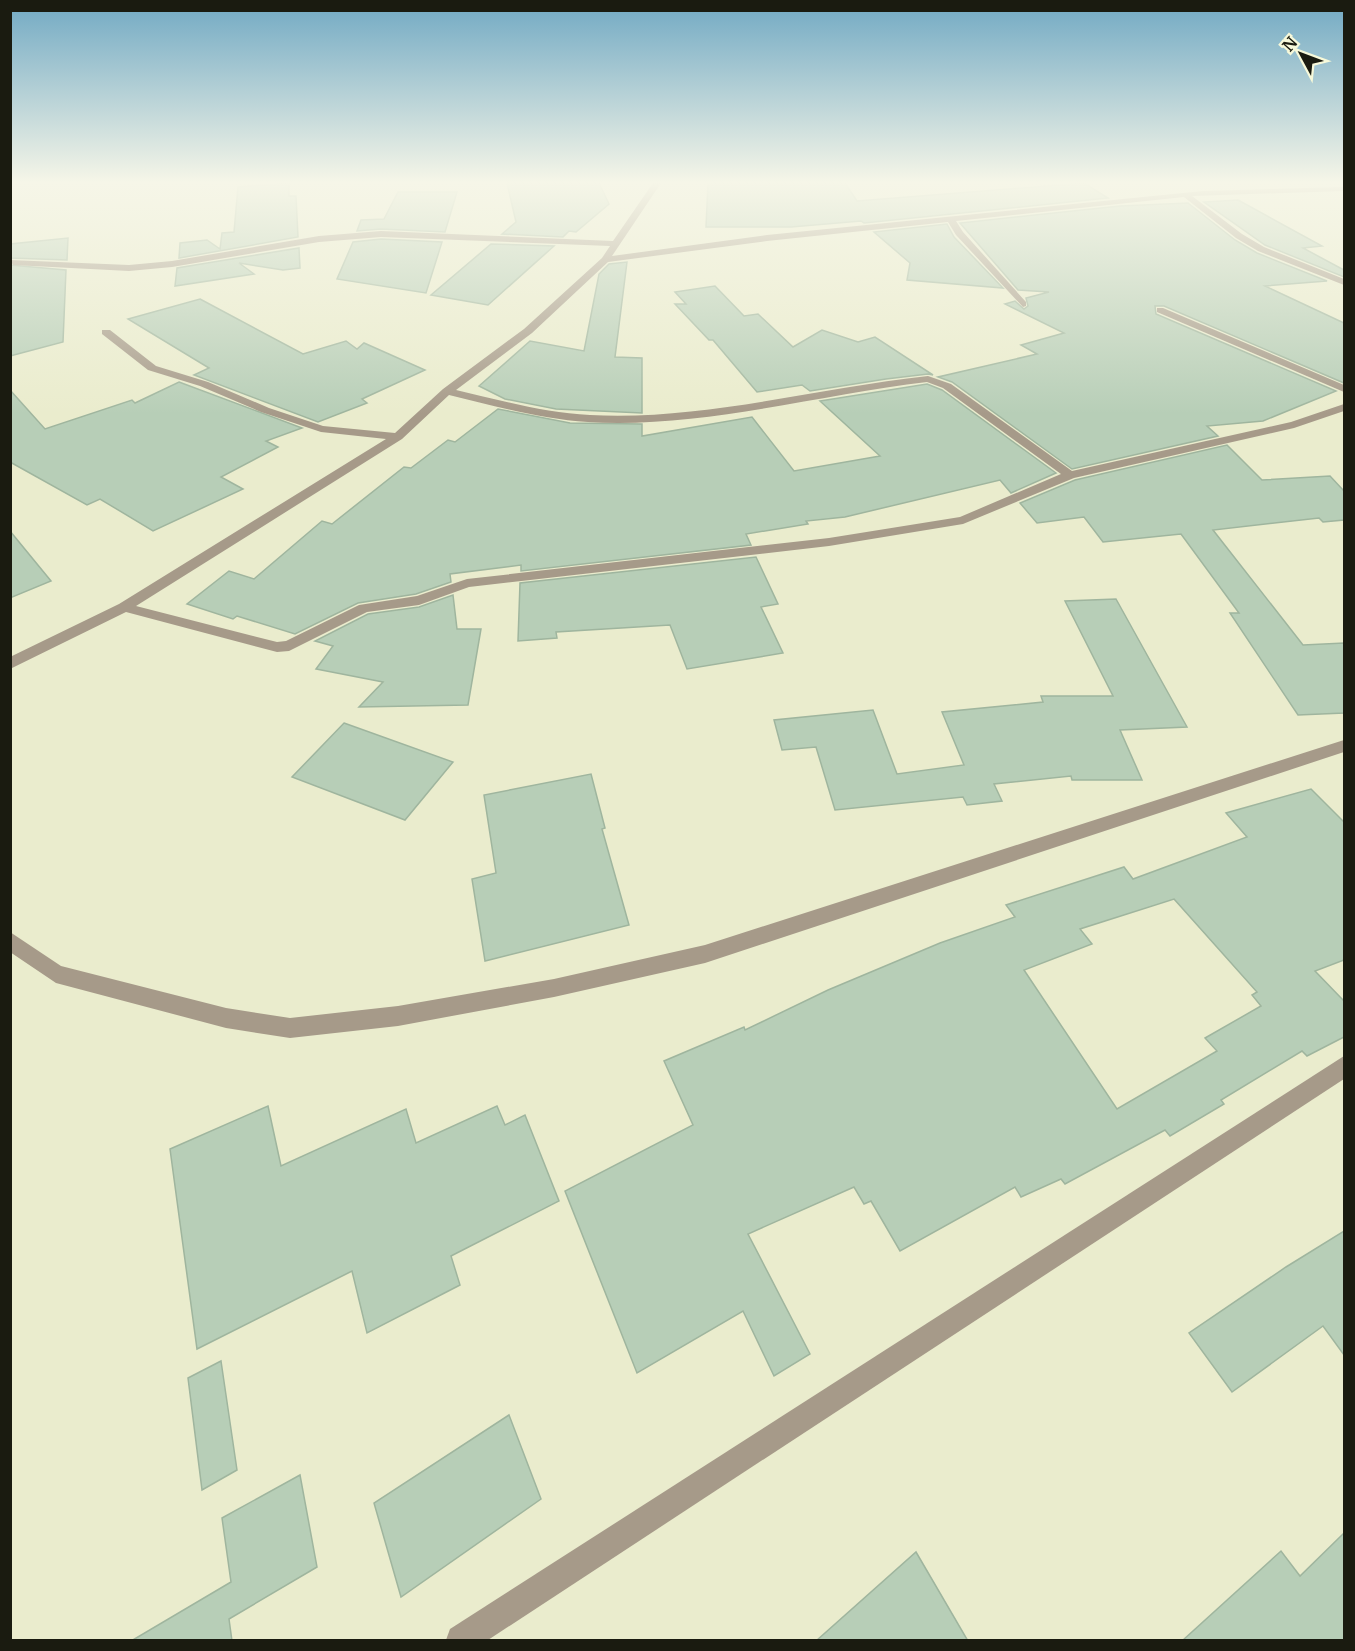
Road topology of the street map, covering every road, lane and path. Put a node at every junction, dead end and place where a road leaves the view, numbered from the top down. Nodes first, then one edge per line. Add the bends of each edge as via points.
1 (195, 260) edge
2 (605, 260) edge
3 (983, 260) edge
4 (1289, 260) edge
5 (14, 262) dead end
6 (1344, 282) edge
7 (1023, 304) dead end
8 (1160, 310) dead end
9 (106, 332) dead end
10 (1344, 388) edge
11 (447, 391) junction
12 (1344, 407) edge
13 (398, 437) junction
14 (1070, 475) junction
15 (124, 607) junction
16 (10, 664) edge
17 (1344, 746) edge
18 (10, 940) edge
19 (1344, 1067) edge
20 (461, 1641) edge

1 - 5 street via 129,268
2 - 11 street via 528,331
3 - 7 street
4 - 6 street
8 - 10 street
9 - 13 street via 152,368 204,384 265,410 321,429
11 - 13 street
11 - 14 street via 544,414 607,419 675,415 928,379 947,386
12 - 14 street via 1294,425
13 - 15 street
14 - 15 street via 963,520 829,542 467,583 418,600 364,608 289,646 277,647
15 - 16 street
17 - 18 street via 705,954 554,988 398,1016 290,1028 226,1018 56,974
19 - 20 street

